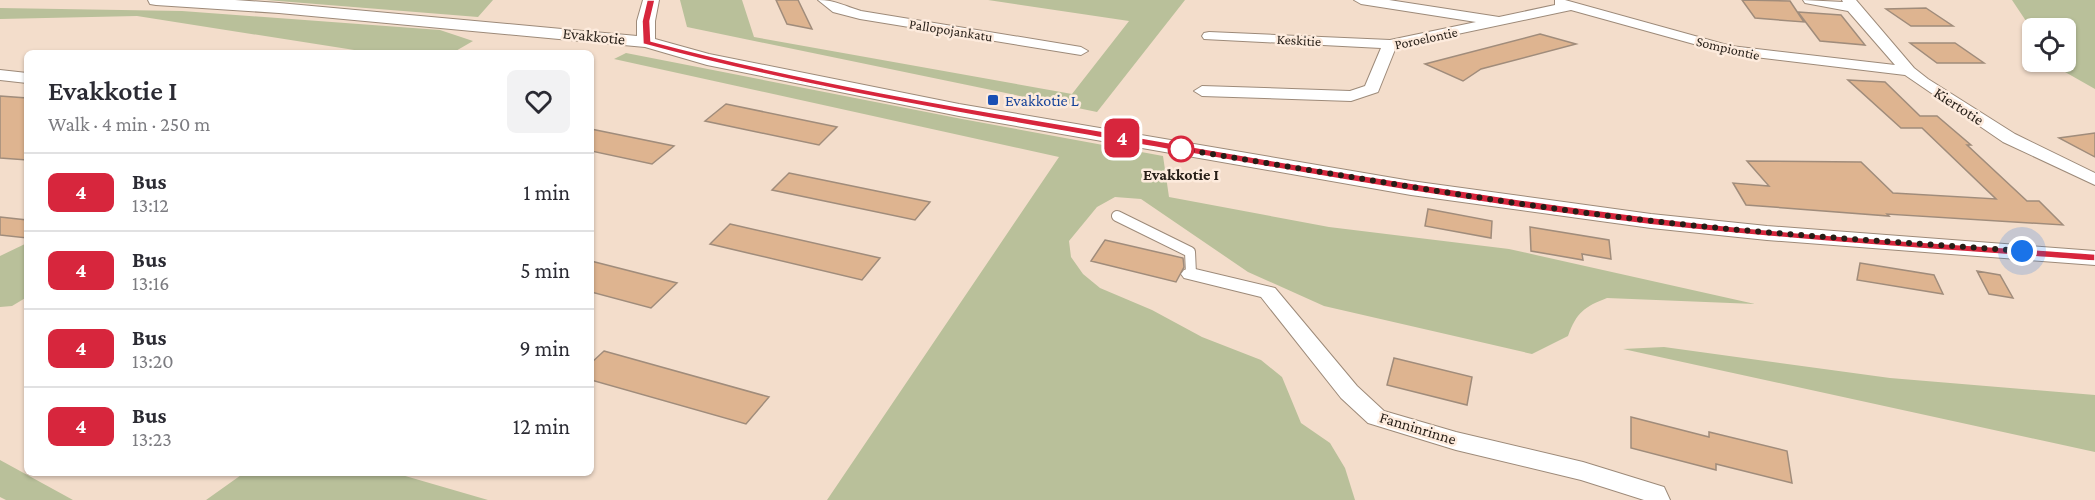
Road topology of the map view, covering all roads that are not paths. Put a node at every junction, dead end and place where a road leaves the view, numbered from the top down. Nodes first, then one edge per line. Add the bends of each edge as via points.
1 (156, 0) edge
2 (651, 0) edge
3 (825, 0) edge
4 (1361, 0) edge
5 (1551, 0) edge
6 (1810, 0) edge
7 (1851, 4) edge
8 (1571, 6) junction
9 (1506, 21) junction
10 (1209, 36) dead end
11 (646, 42) junction
12 (1390, 44) junction
13 (1081, 51) dead end
14 (1909, 72) junction
15 (0, 75) edge
16 (24, 78) edge
17 (1202, 91) dead end
18 (2095, 180) edge
19 (1117, 216) dead end
20 (2095, 258) edge
21 (1191, 274) joint
22 (1657, 500) edge

1 - 11 street, Evakkotie
2 - 11 street
3 - 13 street, Pallopojankatu via 838,9 860,15
4 - 9 street
5 - 8 street, Sompiontie
6 - 7 street
7 - 14 street, Kiertotie
8 - 9 street, Poroelontie
8 - 14 street, Sompiontie via 1730,50
9 - 12 street, Poroelontie
10 - 12 street, Keskitie
11 - 20 street, Evakkotie via 708,59 959,110 1411,188 1662,222
12 - 17 street, Poroelontie via 1372,90 1351,96
14 - 18 street, Kiertotie via 2009,138
15 - 16 street
19 - 21 lane via 1190,252
21 - 22 street, Fanninrinne via 1268,292 1349,392 1376,417 1456,441 1583,471 1655,494

